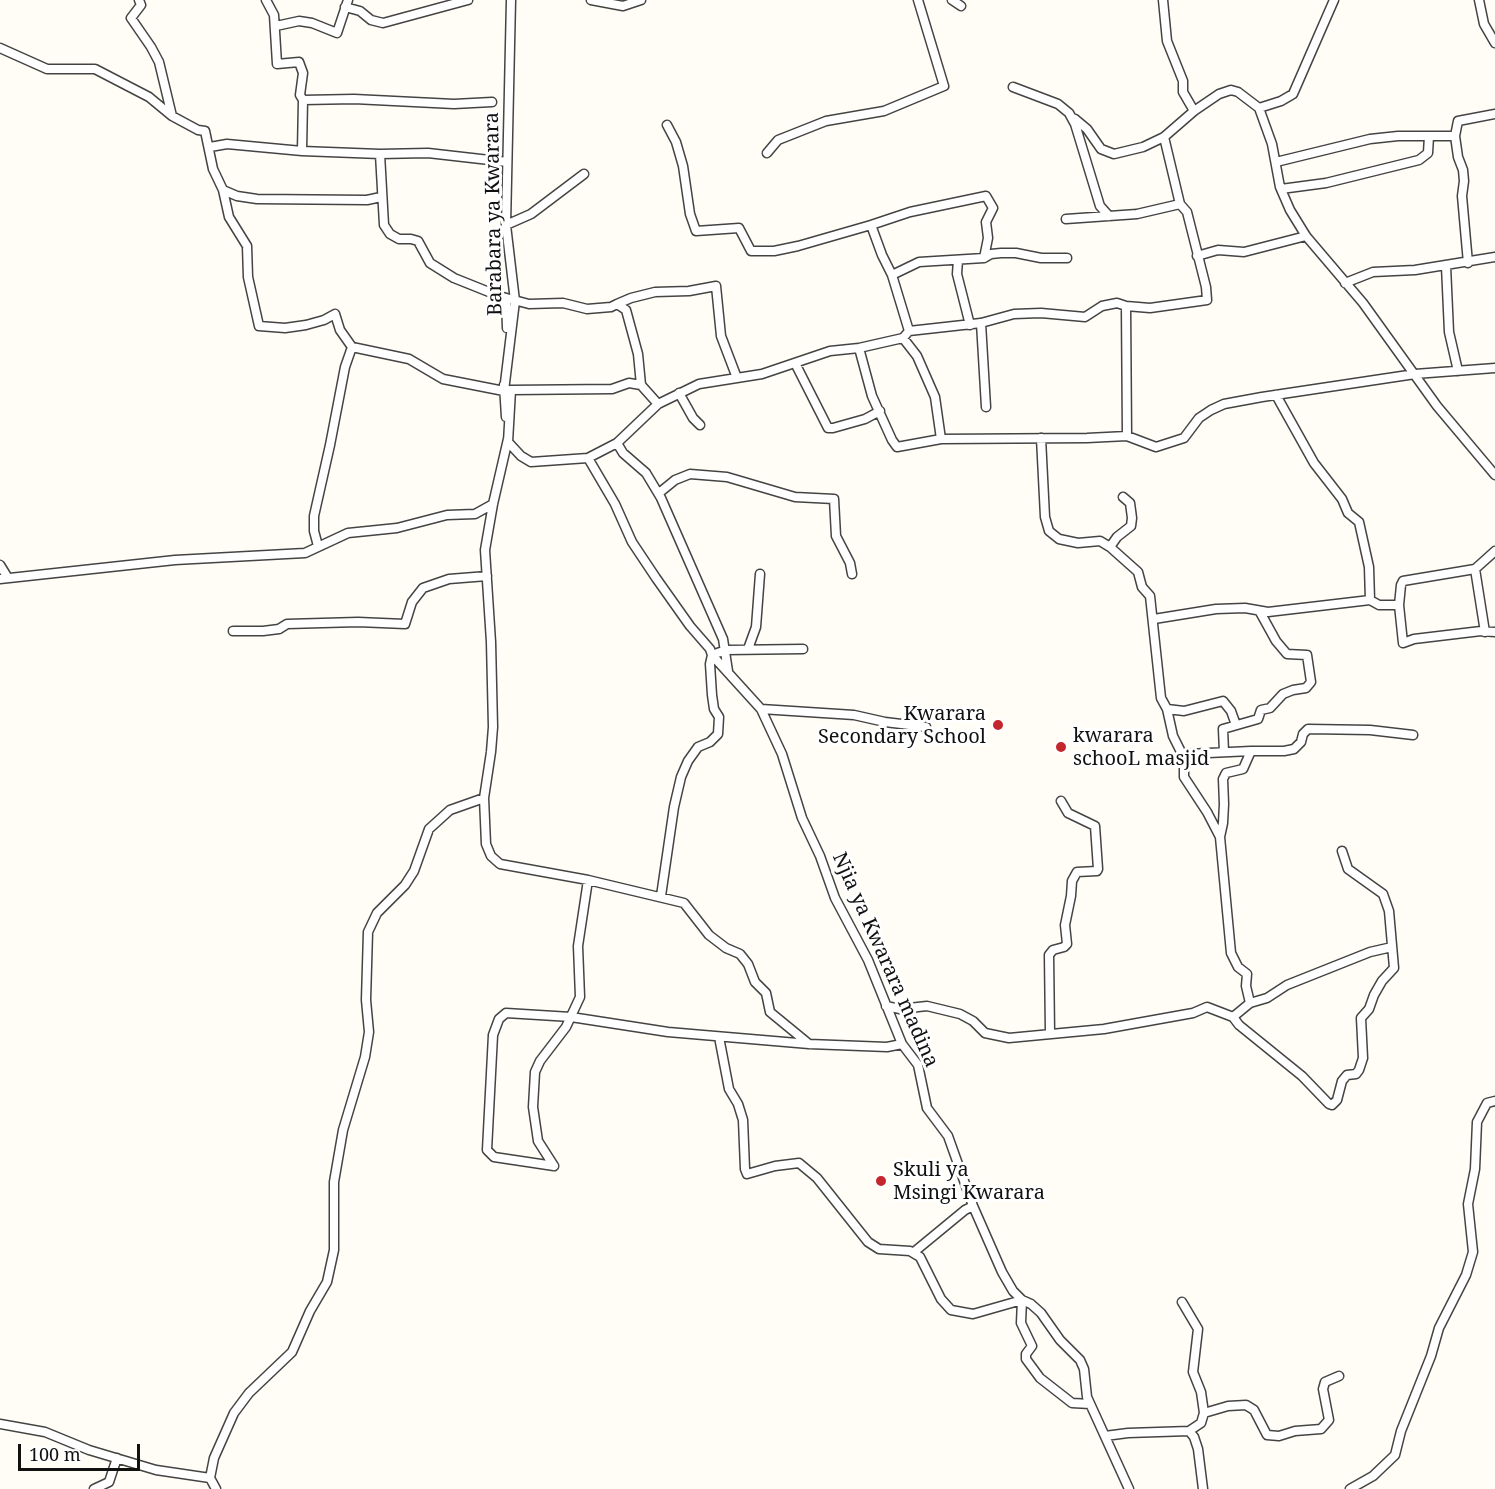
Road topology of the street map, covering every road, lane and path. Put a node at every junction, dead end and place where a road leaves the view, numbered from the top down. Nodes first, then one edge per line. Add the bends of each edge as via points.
1 (139, 0) edge
2 (266, 0) edge
3 (468, 0) edge
4 (511, 0) edge
5 (591, 0) edge
6 (641, 0) edge
7 (918, 0) edge
8 (951, 0) edge
9 (1163, 0) edge
10 (1334, 0) edge
11 (1479, 0) edge
12 (346, 3) edge
13 (961, 6) dead end
14 (276, 26) junction
15 (1495, 43) edge
16 (0, 48) edge
17 (1013, 87) dead end
18 (303, 100) junction
19 (492, 102) dead end
20 (1259, 108) junction
21 (1194, 111) junction
22 (1495, 114) edge
23 (172, 116) junction
24 (1072, 117) junction
25 (667, 125) dead end
26 (1429, 136) junction
27 (1455, 136) junction
28 (1164, 137) junction
29 (210, 147) junction
30 (302, 151) junction
31 (767, 153) dead end
32 (380, 154) junction
33 (507, 162) junction
34 (1276, 162) junction
35 (584, 174) dead end
36 (1281, 189) junction
37 (223, 190) junction
38 (381, 197) junction
39 (1180, 204) junction
40 (1109, 216) junction
41 (1066, 219) dead end
42 (506, 225) junction
43 (871, 225) junction
44 (1306, 236) junction
45 (1197, 256) junction
46 (1495, 257) edge
47 (984, 258) junction
48 (1067, 258) dead end
49 (958, 260) junction
50 (1468, 263) junction
51 (1446, 266) junction
52 (892, 275) junction
53 (1345, 283) junction
54 (510, 299) junction
55 (617, 304) junction
56 (1126, 306) junction
57 (981, 323) junction
58 (970, 325) junction
59 (906, 334) junction
60 (352, 347) junction
61 (859, 348) junction
62 (795, 363) junction
63 (1495, 368) edge
64 (1458, 371) junction
65 (1414, 374) junction
66 (737, 378) junction
67 (640, 385) junction
68 (508, 391) junction
69 (679, 393) junction
70 (1276, 395) junction
71 (658, 404) junction
72 (986, 407) dead end
73 (880, 411) junction
74 (700, 424) dead end
75 (1127, 435) junction
76 (1041, 438) junction
77 (941, 439) junction
78 (508, 442) junction
79 (617, 443) junction
80 (588, 458) junction
81 (1495, 476) edge
82 (658, 493) junction
83 (1123, 497) dead end
84 (493, 504) junction
85 (318, 546) junction
86 (1110, 547) junction
87 (1495, 551) edge
88 (0, 565) edge
89 (1475, 569) junction
90 (760, 574) dead end
91 (852, 574) dead end
92 (487, 576) junction
93 (4, 578) edge
94 (1370, 600) junction
95 (1399, 605) junction
96 (1260, 612) junction
97 (1154, 619) junction
98 (233, 631) dead end
99 (1490, 632) edge
100 (748, 649) junction
101 (803, 649) dead end
102 (726, 650) junction
103 (712, 655) junction
104 (728, 672) junction
105 (761, 709) junction
106 (1167, 709) junction
107 (1236, 725) junction
108 (926, 727) dead end
109 (1413, 735) dead end
110 (1251, 751) junction
111 (1224, 752) junction
112 (1184, 758) junction
113 (484, 798) junction
114 (1061, 801) dead end
115 (1220, 837) junction
116 (1342, 851) dead end
117 (588, 880) junction
118 (661, 896) junction
119 (1392, 947) junction
120 (1250, 1003) junction
121 (886, 1006) junction
122 (571, 1017) junction
123 (1233, 1017) junction
124 (1050, 1033) junction
125 (719, 1037) junction
126 (809, 1044) junction
127 (902, 1044) junction
128 (1495, 1101) edge
129 (973, 1206) junction
130 (914, 1252) junction
131 (1022, 1300) junction
132 (1182, 1302) dead end
133 (1339, 1376) dead end
134 (1090, 1404) junction
135 (1204, 1413) junction
136 (0, 1424) edge
137 (1189, 1431) junction
138 (1105, 1436) junction
139 (117, 1458) junction
140 (210, 1478) junction
141 (94, 1489) edge
142 (216, 1489) edge
143 (1129, 1489) edge
144 (1203, 1489) edge
145 (1350, 1489) edge

1 - 23 street via 141,5 131,18 159,62
2 - 14 street
3 - 12 street via 383,22 371,20
4 - 33 street, Barabara ya Kwarara
5 - 6 street via 623,6
7 - 31 street via 944,86 884,111 826,121 778,140
8 - 13 street
9 - 21 street via 1167,40 1183,81 1183,92
10 - 20 street via 1293,94
11 - 15 street via 1484,24
12 - 14 street via 337,33 300,21
14 - 18 street via 277,64 299,62
16 - 23 street via 47,69 95,69 149,97
17 - 24 street via 1058,104
18 - 19 street via 454,105
18 - 30 street
20 - 21 street via 1231,90
20 - 34 street
21 - 28 street
22 - 27 street via 1458,121
23 - 29 street via 205,131
24 - 28 street via 1087,129 1101,149 1114,154
24 - 40 street via 1100,206
25 - 43 street via 683,166 696,231 738,228 751,251 774,251
26 - 27 street
26 - 34 street via 1370,139
26 - 36 street via 1428,153 1419,160 1326,183
27 - 50 street via 1463,170
28 - 39 street
29 - 30 street via 227,144
29 - 37 street via 213,169
30 - 32 street
32 - 33 street via 428,153
32 - 38 street
33 - 42 street, Barabara ya Kwarara
34 - 36 street
35 - 42 street via 531,214
36 - 44 street
37 - 38 street via 257,199
37 - 60 street via 229,217 247,246 248,277 259,326 306,325 335,314
38 - 54 street via 384,225 390,234 418,241 430,263 454,278
39 - 40 street
39 - 45 street via 1187,213
40 - 41 street
42 - 54 street, Barabara ya Kwarara
43 - 47 street via 910,212 986,196 993,208 986,222
43 - 52 street
44 - 45 street via 1244,252 1218,250
44 - 53 street
45 - 56 street via 1207,300 1150,308
46 - 50 street
47 - 48 street via 1016,253
47 - 49 street
49 - 52 street via 919,262
49 - 58 street via 957,274
50 - 51 street
51 - 53 street via 1372,272
51 - 64 street via 1449,332
52 - 59 street
53 - 65 street
54 - 55 street via 587,309
54 - 68 street, Barabara ya Kwarara
55 - 66 street via 655,292 716,286 721,336
55 - 67 street via 626,310 638,354
56 - 57 street via 1102,306 1085,317 1014,314
56 - 75 street
57 - 58 street
57 - 72 street
58 - 59 street
59 - 61 street
59 - 77 street via 935,397
60 - 68 street via 409,360 443,379
60 - 85 street via 314,516
61 - 62 street via 830,351
61 - 73 street
62 - 66 street
62 - 73 street via 828,428
63 - 64 street
64 - 65 street
65 - 70 street
65 - 81 street
66 - 69 street via 699,384
67 - 68 street via 629,382 612,389
67 - 71 street
68 - 78 street, Barabara ya Kwarara
69 - 71 street
69 - 74 street
70 - 75 street via 1224,404 1199,418 1184,438 1159,446 1149,446
70 - 94 street via 1314,463 1348,513 1359,522 1369,567
71 - 79 street
73 - 77 street via 897,447
75 - 76 street
76 - 77 street
76 - 86 street via 1049,531 1059,539 1078,543 1100,541
78 - 80 street via 531,462
78 - 84 street, Barabara ya Kwarara
79 - 80 street
79 - 82 street via 646,473
80 - 103 street via 632,542
82 - 91 street via 690,474 727,477 803,499 834,499 836,536
82 - 102 street
83 - 86 street via 1130,502 1131,526
84 - 85 street via 476,514 447,514 397,528 348,534
84 - 92 street, Barabara ya Kwarara via 485,550
85 - 93 street via 305,553 175,560
86 - 97 street via 1138,572 1142,587 1150,596
87 - 89 street
88 - 93 street
89 - 95 street via 1403,581
89 - 99 street
90 - 100 street via 756,627
92 - 98 street via 449,579 423,588 412,602 405,624 287,624 279,629
92 - 113 street, Barabara ya Kwarara via 492,752
94 - 95 street via 1379,605
94 - 96 street
95 - 99 street via 1402,643
96 - 97 street via 1223,609
96 - 107 street via 1287,654 1307,655 1311,682 1306,688 1282,694 1270,708 1261,710 1258,719
97 - 106 street via 1161,698
100 - 101 street
100 - 102 street
102 - 103 street
102 - 104 street
103 - 104 street
103 - 118 street via 718,734 698,747 681,777
104 - 105 street
105 - 108 street via 854,715
105 - 121 street, Njia ya Kwarara madina via 782,753 802,818 835,898 868,960
106 - 107 street via 1184,711 1223,701
106 - 112 street via 1173,736
107 - 111 street via 1223,729
109 - 110 street via 1308,729 1294,749
110 - 111 street
110 - 115 street via 1243,769 1222,778
111 - 112 street via 1187,754
112 - 115 street via 1184,777
113 - 117 street, Barabara ya Kwarara via 486,844 500,864
113 - 140 street via 450,810 429,829 414,871 377,913 368,932 369,1032 343,1130 334,1182 334,1251 327,1281 292,1352 234,1413 214,1458
114 - 124 street via 1068,813 1095,826 1098,868 1077,872 1065,926 1067,944 1048,955
115 - 120 street via 1231,952 1238,967 1247,974
116 - 119 street via 1348,869 1383,894 1389,911
117 - 118 street, Barabara ya Kwarara
117 - 122 street via 578,946 580,997
118 - 126 street, Barabara ya Kwarara via 684,903 709,935 740,954 755,982 766,993 771,1012
119 - 120 street via 1370,952
119 - 123 street via 1394,968 1361,1018 1361,1065 1356,1074 1347,1075 1342,1081 1337,1101 1332,1105
120 - 123 street
121 - 124 street via 927,1006 960,1014 986,1033 1009,1038
121 - 127 street, Njia ya Kwarara madina
122 - 122 street via 506,1013 499,1019 493,1035 487,1150 494,1157 554,1166 538,1141 533,1107 535,1072
122 - 125 street
123 - 124 street via 1207,1007 1104,1029
125 - 126 street
125 - 130 street via 729,1089 743,1120 747,1174 799,1163 817,1178 868,1242 879,1249
126 - 127 street
127 - 129 street, Njia ya Kwarara madina via 918,1065 927,1108 948,1136
128 - 145 street via 1488,1104 1477,1122 1475,1169 1468,1204 1473,1252 1466,1275 1438,1329 1395,1455 1373,1476
129 - 130 street
129 - 131 street, Njia ya Kwarara madina via 1002,1272
130 - 131 street via 951,1310 973,1314
131 - 134 street, Njia ya Kwarara madina via 1041,1313 1080,1360
131 - 134 street via 1022,1323 1032,1346 1026,1359 1040,1378 1072,1403
132 - 135 street via 1198,1329 1193,1372
133 - 135 street via 1325,1382 1329,1420 1321,1429 1267,1435 1254,1410 1246,1405
134 - 138 street, Njia ya Kwarara madina
135 - 137 street via 1201,1423
136 - 139 street via 45,1432
137 - 138 street
137 - 144 street via 1198,1449
138 - 143 street, Njia ya Kwarara madina
139 - 140 street via 156,1470
139 - 141 street via 109,1482
140 - 142 street

